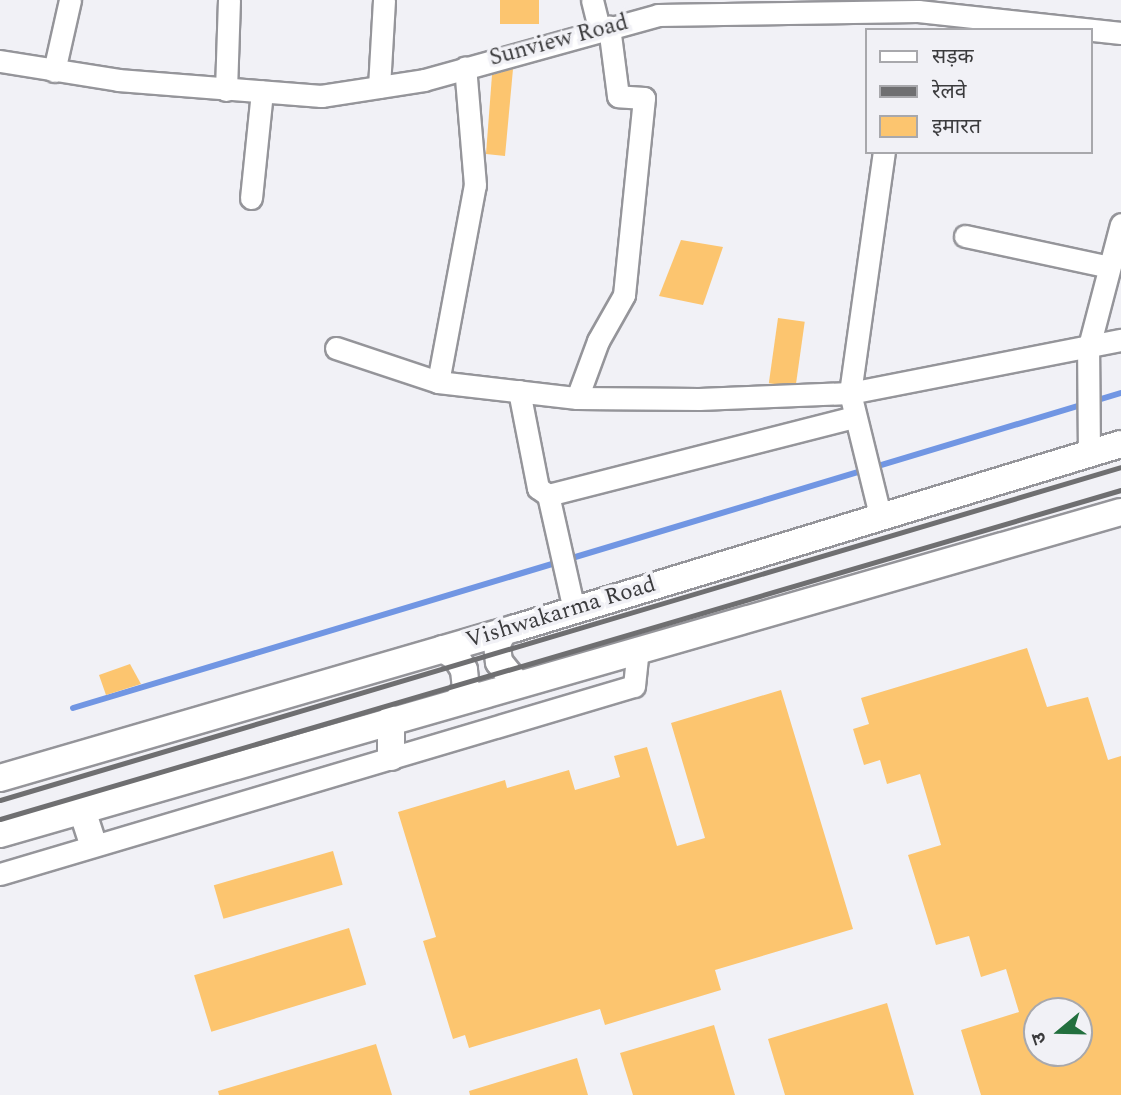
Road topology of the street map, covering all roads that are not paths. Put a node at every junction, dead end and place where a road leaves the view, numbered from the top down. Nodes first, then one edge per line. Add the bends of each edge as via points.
1 (69, 0) edge
2 (229, 0) edge
3 (384, 0) edge
4 (592, 0) edge
5 (779, 7) edge
6 (979, 8) edge
7 (915, 20) edge
8 (604, 28) junction
9 (1093, 28) edge
10 (1093, 28) edge
11 (1121, 33) edge
12 (0, 61) edge
13 (465, 67) junction
14 (54, 71) junction
15 (379, 87) junction
16 (226, 90) junction
17 (262, 92) junction
18 (884, 154) edge
19 (251, 198) dead end
20 (1121, 223) edge
21 (965, 236) dead end
22 (1109, 267) junction
23 (1121, 340) edge
24 (336, 348) dead end
25 (1087, 350) junction
26 (438, 382) junction
27 (519, 391) junction
28 (850, 393) junction
29 (578, 398) junction
30 (855, 417) junction
31 (1121, 444) edge
32 (1088, 455) junction
33 (548, 495) junction
34 (1121, 512) edge
35 (880, 515) junction
36 (574, 610) junction
37 (503, 632) junction
38 (638, 648) junction
39 (443, 649) junction
40 (516, 683) junction
41 (459, 699) junction
42 (391, 719) junction
43 (0, 756) edge
44 (391, 757) junction
45 (28, 770) junction
46 (0, 778) edge
47 (82, 810) junction
48 (0, 834) edge
49 (93, 844) junction
50 (0, 874) edge

1 - 14 street
2 - 16 street
3 - 15 street
4 - 8 street
5 - 7 street, Sunview Road
5 - 8 street, Sunview Road via 658,15
6 - 7 street, Sunview Road
6 - 9 street, Sunview Road
8 - 13 street, Sunview Road
8 - 29 street via 618,96 644,98 624,295 598,341
10 - 11 street, Sunview Road
12 - 14 street, Sunview Road
13 - 15 street, Sunview Road
13 - 26 street via 475,185
14 - 16 street, Sunview Road
15 - 17 street, Sunview Road via 321,96
16 - 17 street, Sunview Road
17 - 19 street
18 - 28 street
20 - 22 street
21 - 22 street
22 - 25 street
23 - 25 street
24 - 26 street
25 - 28 street
25 - 32 street
26 - 27 street
27 - 29 street
27 - 33 street via 538,488
28 - 29 street
28 - 30 street
30 - 33 street
30 - 35 street
31 - 32 main road, Vishwakarma Road
32 - 35 main road, Vishwakarma Road
33 - 36 street
34 - 38 main road
35 - 36 main road, Vishwakarma Road
36 - 37 main road, Vishwakarma Road
37 - 39 main road, Vishwakarma Road
37 - 40 main road via 497,644 499,662
38 - 40 main road
38 - 44 street via 634,686
39 - 41 main road via 456,657 464,670 466,688
39 - 45 main road, Vishwakarma Road
40 - 41 main road
41 - 42 main road
42 - 44 main road
42 - 47 main road
43 - 45 main road
44 - 49 street
45 - 46 main road, Vishwakarma Road
47 - 48 main road
47 - 49 main road
49 - 50 street

